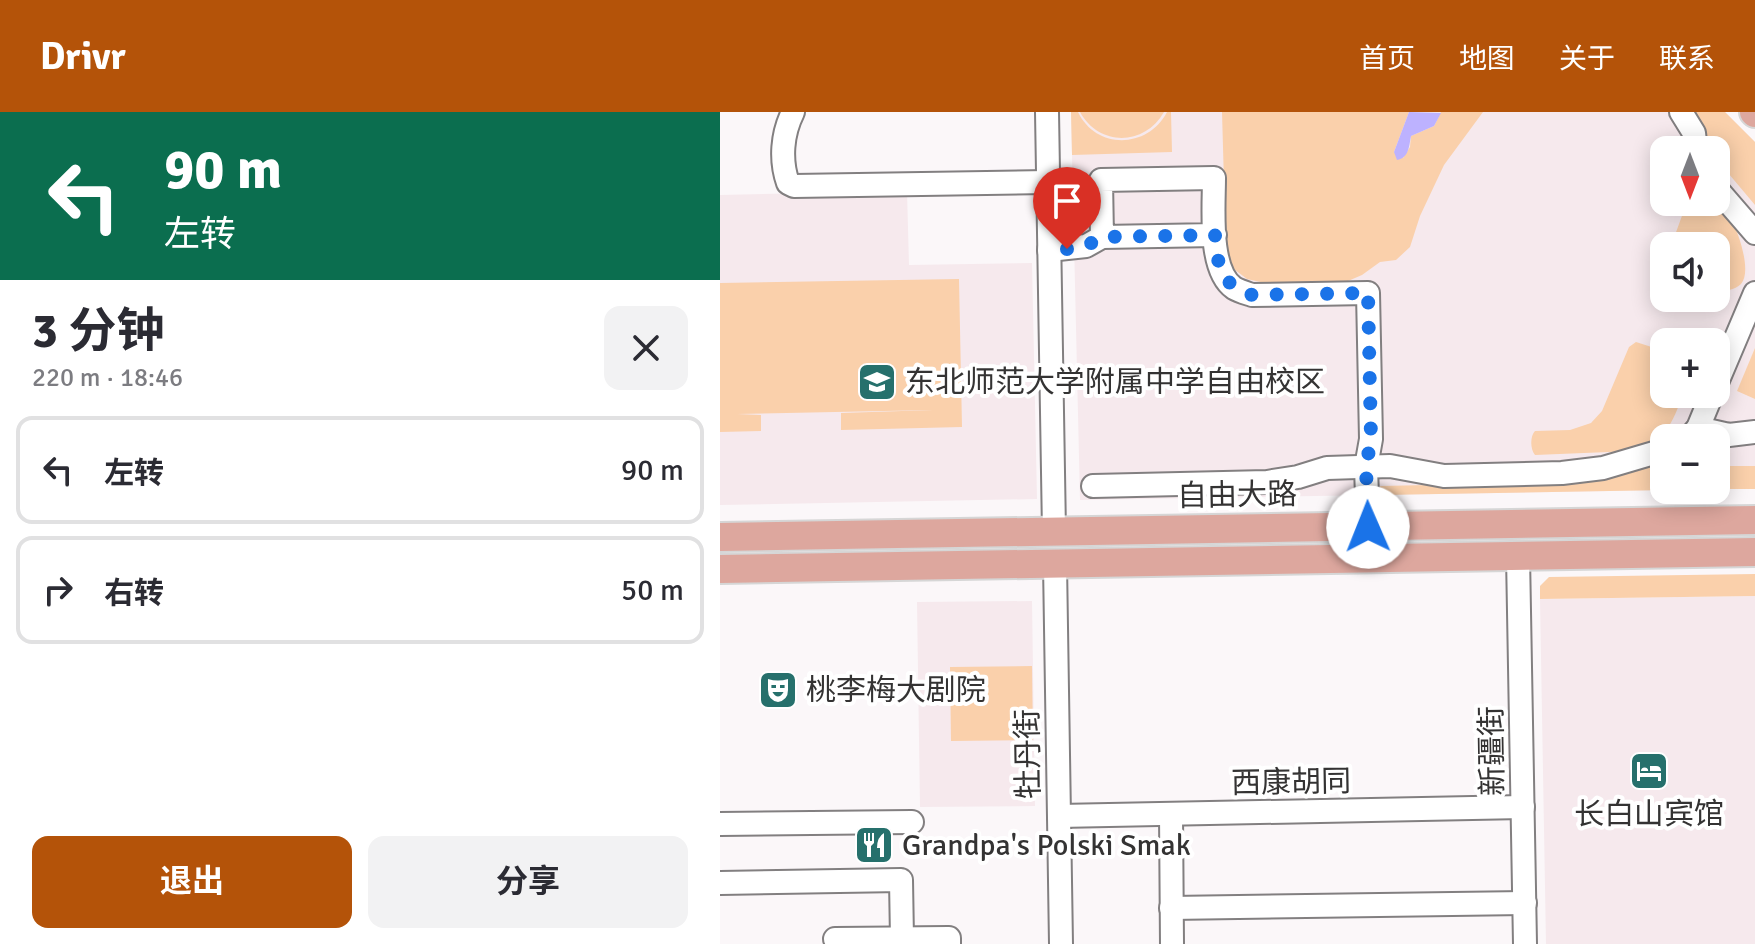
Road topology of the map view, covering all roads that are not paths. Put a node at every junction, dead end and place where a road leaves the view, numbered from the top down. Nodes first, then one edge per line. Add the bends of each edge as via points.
1 (793, 112) edge
2 (1047, 112) edge
3 (1681, 112) edge
4 (1694, 136) edge
5 (1048, 182) junction
6 (1730, 204) edge
7 (1755, 233) edge
8 (1215, 235) junction
9 (1102, 237) junction
10 (1049, 250) junction
11 (1755, 293) edge
12 (1730, 352) edge
13 (1755, 432) edge
14 (1730, 435) edge
15 (1650, 454) edge
16 (1366, 467) junction
17 (1093, 486) dead end
18 (1755, 520) edge
19 (1368, 527) junction
20 (1054, 532) junction
21 (720, 537) edge
22 (1755, 552) edge
23 (1518, 556) junction
24 (1055, 564) junction
25 (720, 569) edge
26 (1523, 807) junction
27 (1171, 814) junction
28 (1059, 816) junction
29 (912, 822) dead end
30 (720, 824) edge
31 (720, 883) edge
32 (1525, 903) junction
33 (1171, 908) junction
34 (835, 939) dead end
35 (902, 939) junction
36 (949, 944) edge
37 (1061, 944) edge
38 (1172, 944) edge
39 (1525, 944) edge

1 - 5 street via 783,139 785,175 794,186
2 - 5 street
3 - 4 street
5 - 10 street
6 - 7 street
8 - 9 street
8 - 9 street via 1214,178 1101,180
8 - 16 street via 1218,262 1235,289 1252,295 1368,293 1371,439
9 - 10 street via 1086,246
10 - 20 street
11 - 12 street
13 - 14 street
15 - 16 street via 1562,473 1444,476
16 - 17 street via 1327,468 1267,482
16 - 19 street
18 - 19 main road, 自由大路
19 - 20 main road, 自由大路
20 - 21 main road, 自由大路
22 - 23 main road
23 - 24 main road
23 - 26 street, 新疆街
24 - 25 main road
24 - 28 street, 牡丹街
26 - 27 street, 西康胡同
26 - 32 street, 新疆街
27 - 28 street, 西康胡同
27 - 33 street
28 - 37 street, 牡丹街
29 - 30 street
31 - 35 street via 901,880
32 - 33 street
32 - 39 street, 新疆街
33 - 38 street
34 - 35 street
35 - 36 street via 949,938

